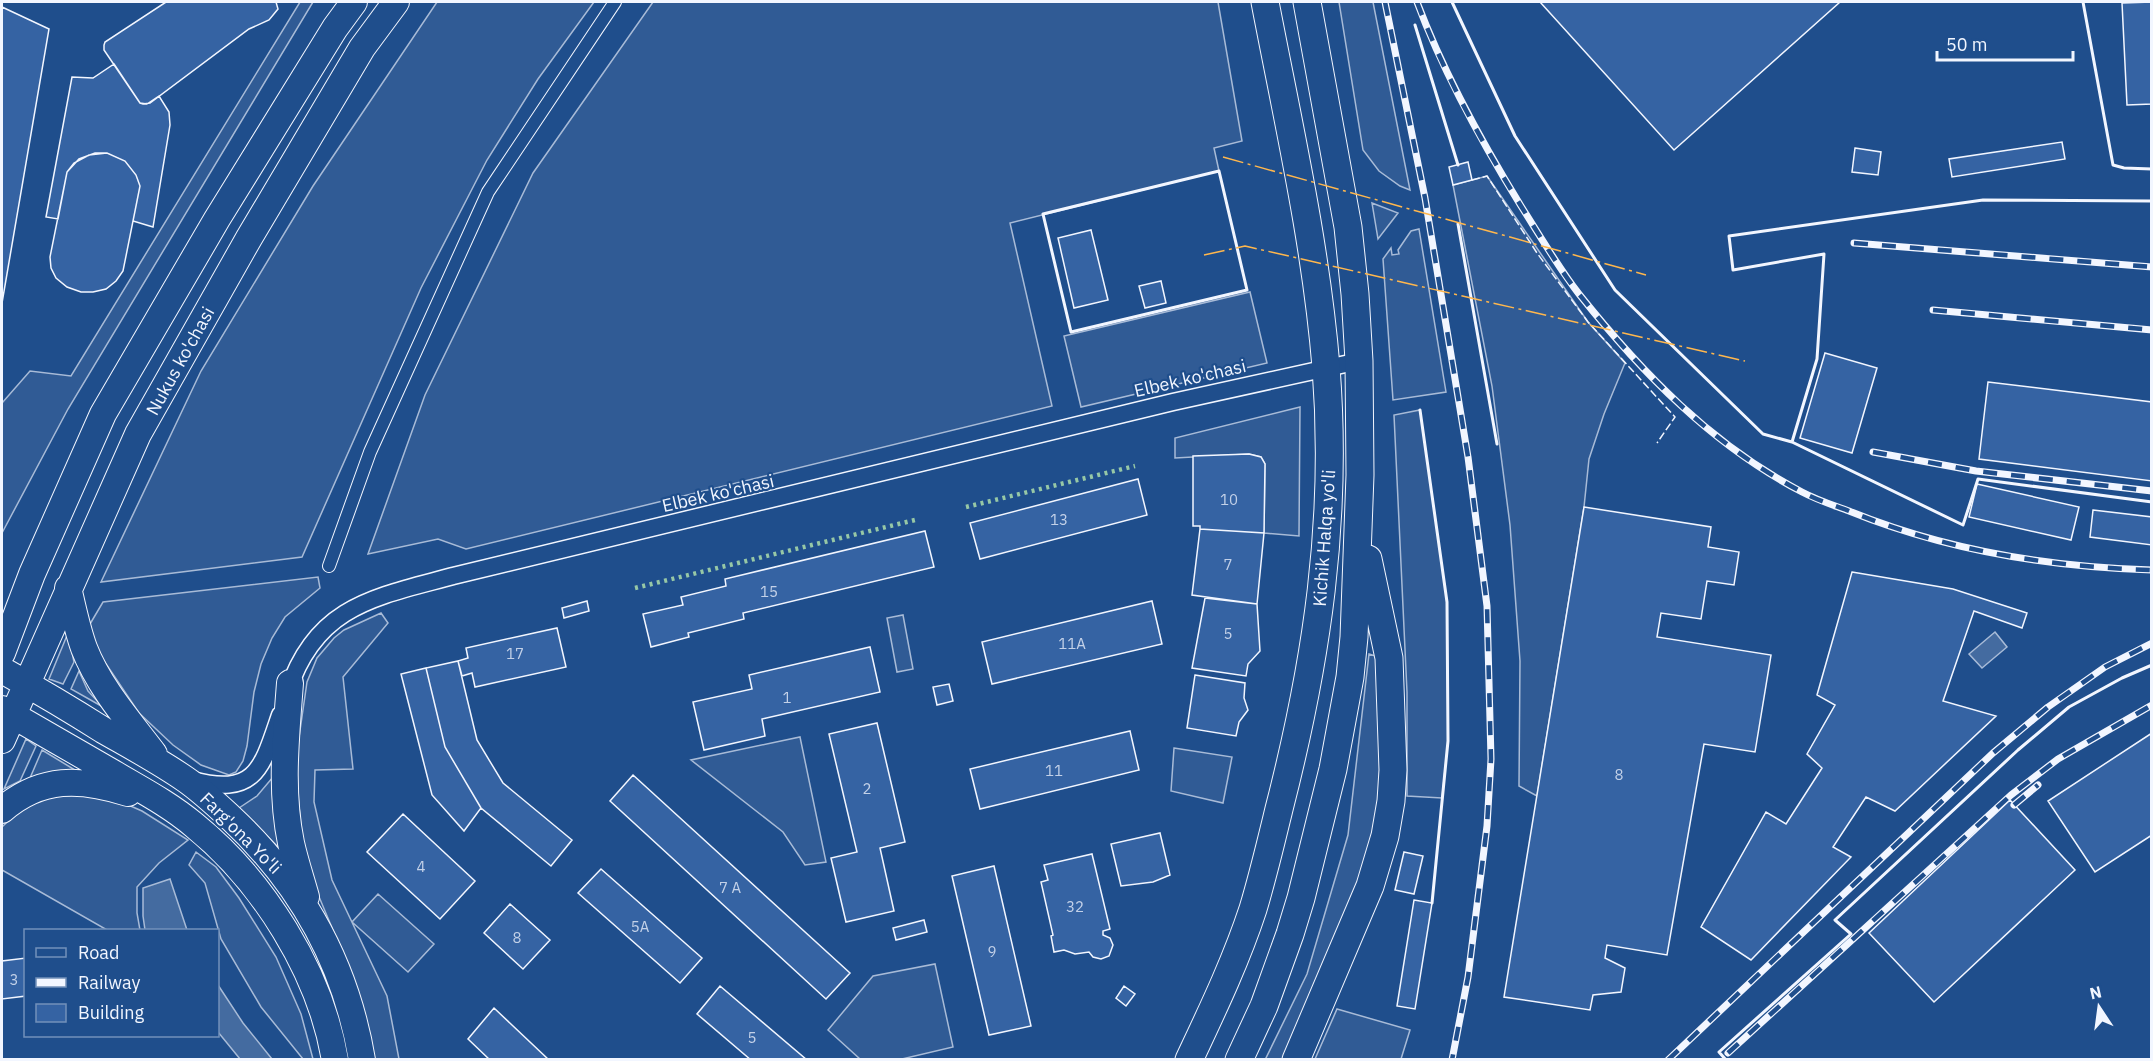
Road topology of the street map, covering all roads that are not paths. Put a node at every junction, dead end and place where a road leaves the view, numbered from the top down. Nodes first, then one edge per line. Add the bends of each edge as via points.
1 (354, 2) edge
2 (396, 2) edge
3 (615, 2) edge
4 (1264, 2) edge
5 (1306, 2) edge
6 (1359, 361) junction
7 (1326, 367) junction
8 (1359, 518) junction
9 (329, 566) dead end
10 (32, 574) junction
11 (68, 588) junction
12 (2, 616) edge
13 (2, 653) edge
14 (2, 670) edge
15 (290, 683) junction
16 (27, 684) junction
17 (7, 712) edge
18 (2, 740) edge
19 (174, 772) junction
20 (166, 804) junction
21 (2, 810) edge
22 (313, 920) junction
23 (334, 1059) edge
24 (362, 1059) edge
25 (1189, 1059) edge
26 (1239, 1059) edge
27 (1296, 1059) edge

1 - 10 main road via 217,219 103,414
2 - 11 main road, Nukus ko'chasi via 362,48 138,434
3 - 9 street via 488,192 370,452
4 - 7 highway, Kichik Halqa yo'li via 1311,248
5 - 6 highway, Kichik Halqa yo'li via 1348,227
6 - 7 street, Elbek ko'chasi
6 - 8 highway, Kichik Halqa yo'li
7 - 15 street, Elbek ko'chasi via 384,595 353,608 320,633 306,650
7 - 25 highway, Kichik Halqa yo'li via 1329,522 1313,661 1293,757 1253,909
8 - 26 highway, Kichik Halqa yo'li via 1350,676 1333,769 1290,934
8 - 27 highway via 1389,658 1391,801 1370,886
10 - 12 main road
10 - 13 main road
11 - 16 main road, Nukus ko'chasi
11 - 19 main road via 84,647 101,680 122,712
14 - 16 main road, Farg'ona Yo'li
15 - 19 street, Elbek ko'chasi via 270,746 254,775 241,783 226,785
15 - 22 main road via 284,759 286,808 291,844
16 - 17 main road, Nukus ko'chasi
16 - 19 main road, Farg'ona Yo'li
17 - 18 main road, Nukus ko'chasi
17 - 20 main road, Farg'ona Yo'li
19 - 22 main road, Farg'ona Yo'li via 215,803 259,845
20 - 21 main road via 78,782 19,796
20 - 23 main road, Farg'ona Yo'li via 223,851 274,911 308,975
22 - 24 main road, Farg'ona Yo'li via 340,975

